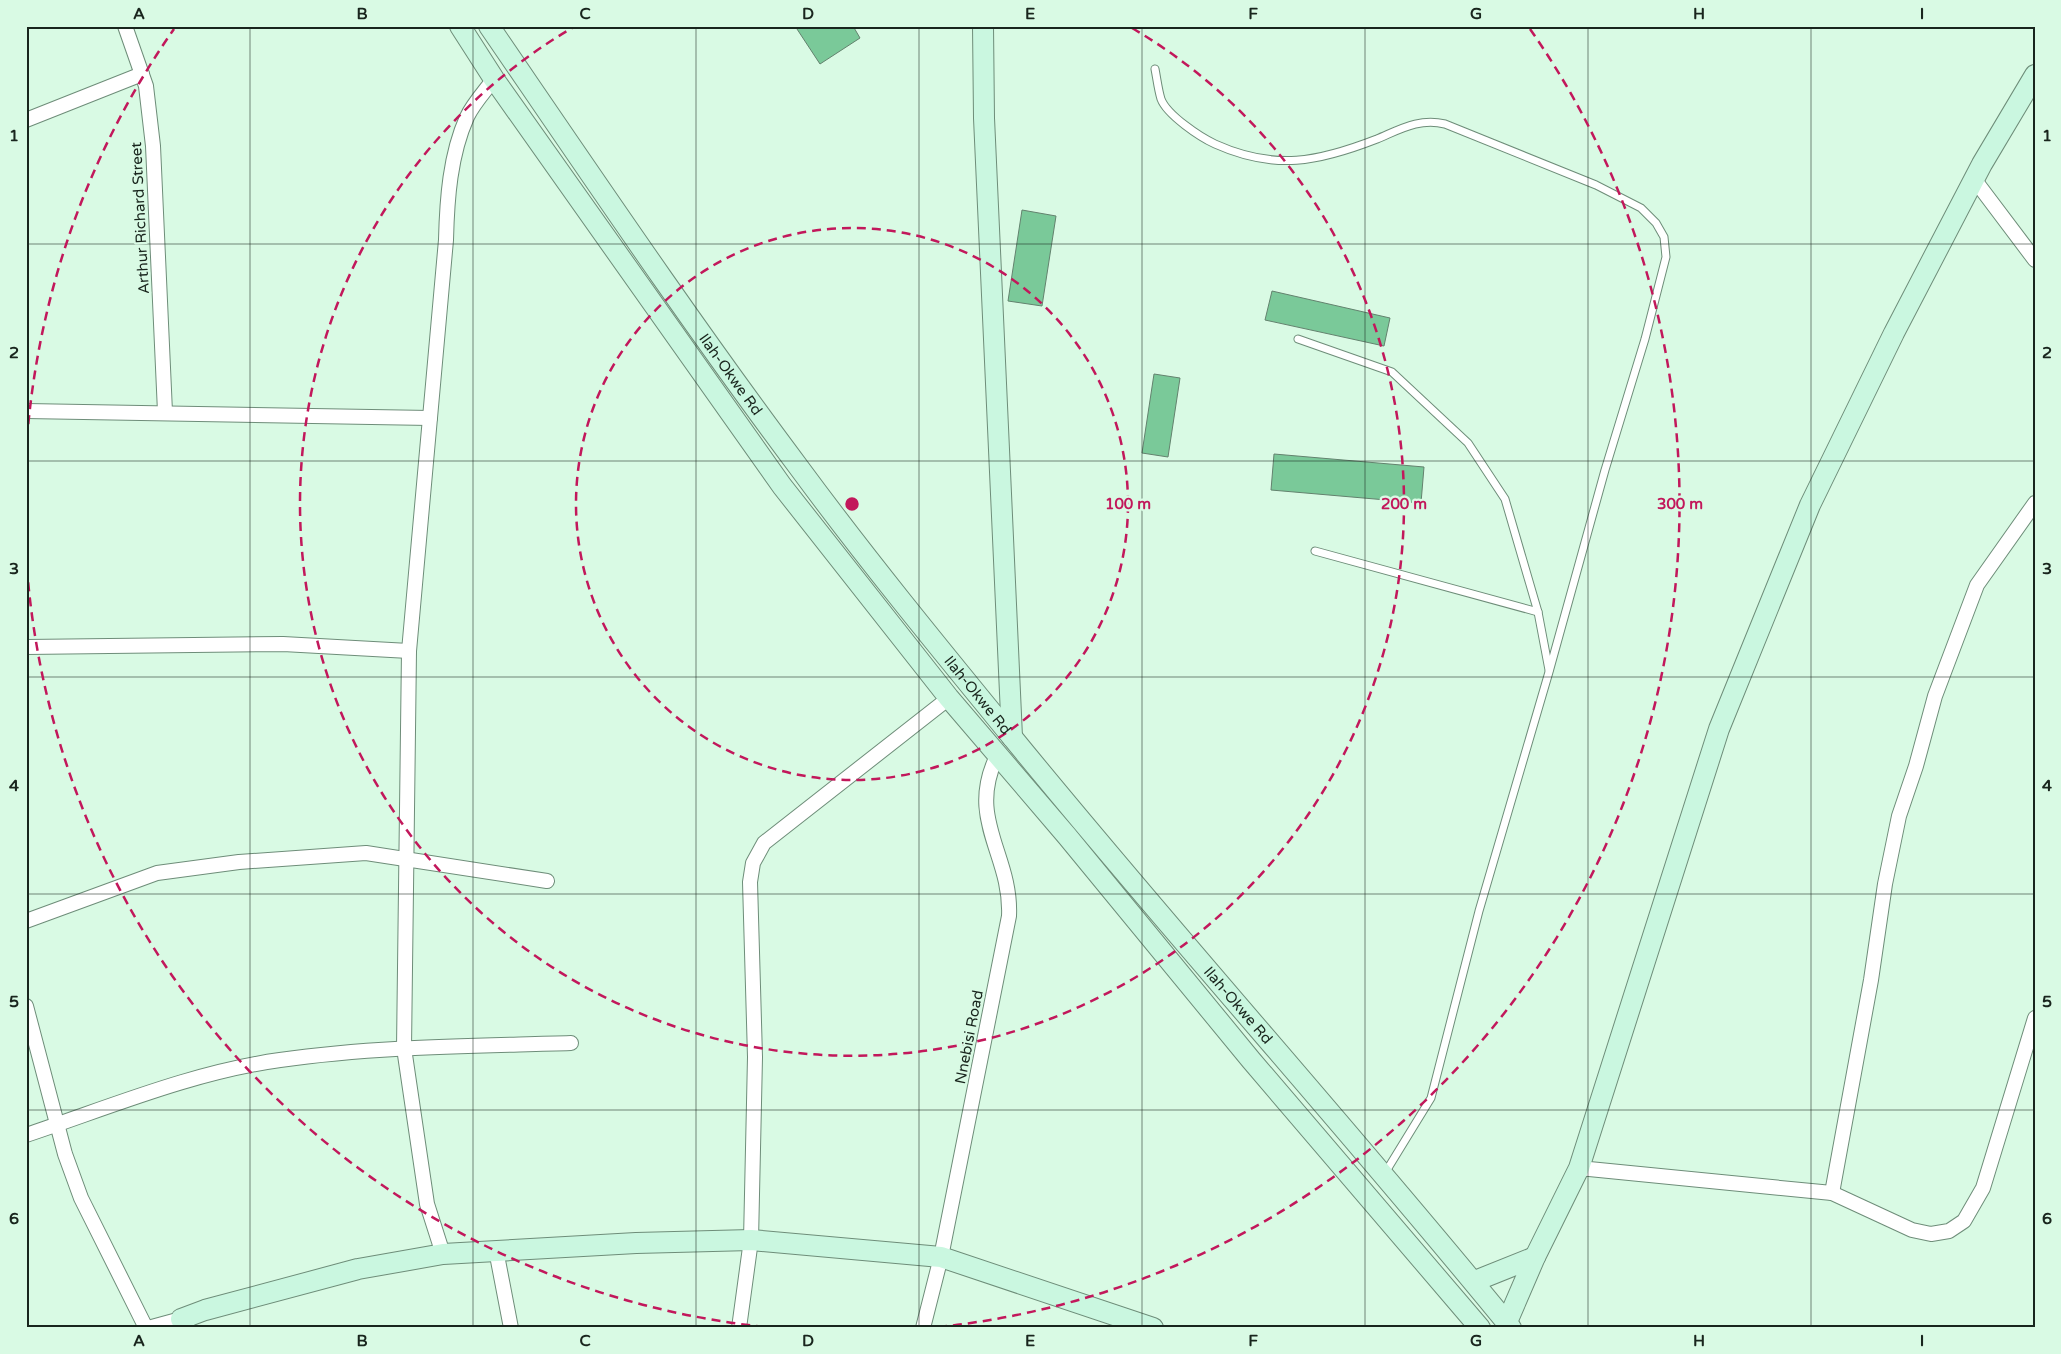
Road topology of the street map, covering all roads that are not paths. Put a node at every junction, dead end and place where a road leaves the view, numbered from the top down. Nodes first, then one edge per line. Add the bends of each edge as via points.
1 (125, 26) edge
2 (460, 26) edge
3 (489, 26) edge
4 (983, 26) edge
5 (1155, 69) dead end
6 (142, 74) junction
7 (2035, 75) edge
8 (494, 79) junction
9 (26, 120) edge
10 (1974, 179) junction
11 (2035, 260) edge
12 (1298, 339) dead end
13 (26, 411) edge
14 (165, 412) junction
15 (430, 418) junction
16 (2035, 503) edge
17 (1314, 551) dead end
18 (1538, 612) junction
19 (26, 647) edge
20 (409, 651) junction
21 (1549, 672) junction
22 (949, 698) junction
23 (1012, 737) junction
24 (998, 754) junction
25 (405, 860) junction
26 (547, 881) dead end
27 (26, 920) edge
28 (26, 1006) edge
29 (2035, 1018) edge
30 (571, 1043) dead end
31 (404, 1048) junction
32 (58, 1124) junction
33 (26, 1135) edge
34 (1579, 1168) junction
35 (1384, 1174) junction
36 (1832, 1193) junction
37 (751, 1240) junction
38 (496, 1250) junction
39 (443, 1254) junction
40 (941, 1257) junction
41 (1535, 1257) junction
42 (1475, 1281) junction
43 (183, 1323) edge
44 (1509, 1325) edge
45 (147, 1328) edge
46 (511, 1328) edge
47 (739, 1328) edge
48 (923, 1328) edge
49 (1153, 1328) edge
50 (1480, 1328) edge

1 - 6 street, Arthur Richard Street
2 - 8 main road
3 - 23 main road, Ilah-Okwe Rd via 800,470
4 - 23 main road via 984,118
5 - 21 lane via 1161,100 1167,109 1201,138 1230,151 1279,161 1306,161 1413,123 1431,121 1596,185 1641,208 1656,223 1664,237 1666,257 1646,339 1605,470
6 - 9 street
6 - 14 street, Arthur Richard Street via 153,146
7 - 10 main road
8 - 15 street via 467,116 456,150 450,184
8 - 22 main road via 782,486
10 - 11 street
10 - 34 main road via 1810,505 1719,729
12 - 18 lane via 1392,372 1468,443 1505,499
13 - 14 street
14 - 15 street
15 - 20 street
16 - 36 street via 1977,585 1935,696 1899,816 1884,884 1871,980
17 - 18 lane
18 - 21 lane
19 - 20 street via 283,644
20 - 25 street
21 - 35 lane via 1479,911 1430,1098
22 - 24 main road
22 - 37 street via 764,843 753,863 750,882 755,1056
23 - 35 main road, Ilah-Okwe Rd via 1252,1024
24 - 40 street, Nnebisi Road via 989,770 985,806 1007,888 1010,916
24 - 50 main road via 1251,1060
25 - 26 street
25 - 27 street via 366,853 239,862 157,873
25 - 31 street
28 - 32 street
29 - 36 street via 1983,1188 1964,1221 1949,1231 1931,1234 1912,1230
30 - 31 street
31 - 32 street via 269,1062 182,1081
31 - 39 street via 427,1204
32 - 33 street
32 - 45 street via 81,1198
34 - 36 street
34 - 41 main road
35 - 42 main road, Ilah-Okwe Rd
37 - 38 main road via 636,1242
37 - 40 main road
37 - 47 street
38 - 39 main road
38 - 46 street
39 - 43 main road via 358,1269 205,1310
40 - 48 street, Nnebisi Road
40 - 49 main road
41 - 42 main road
41 - 44 main road
42 - 44 main road, Ilah-Okwe Rd
43 - 45 street

